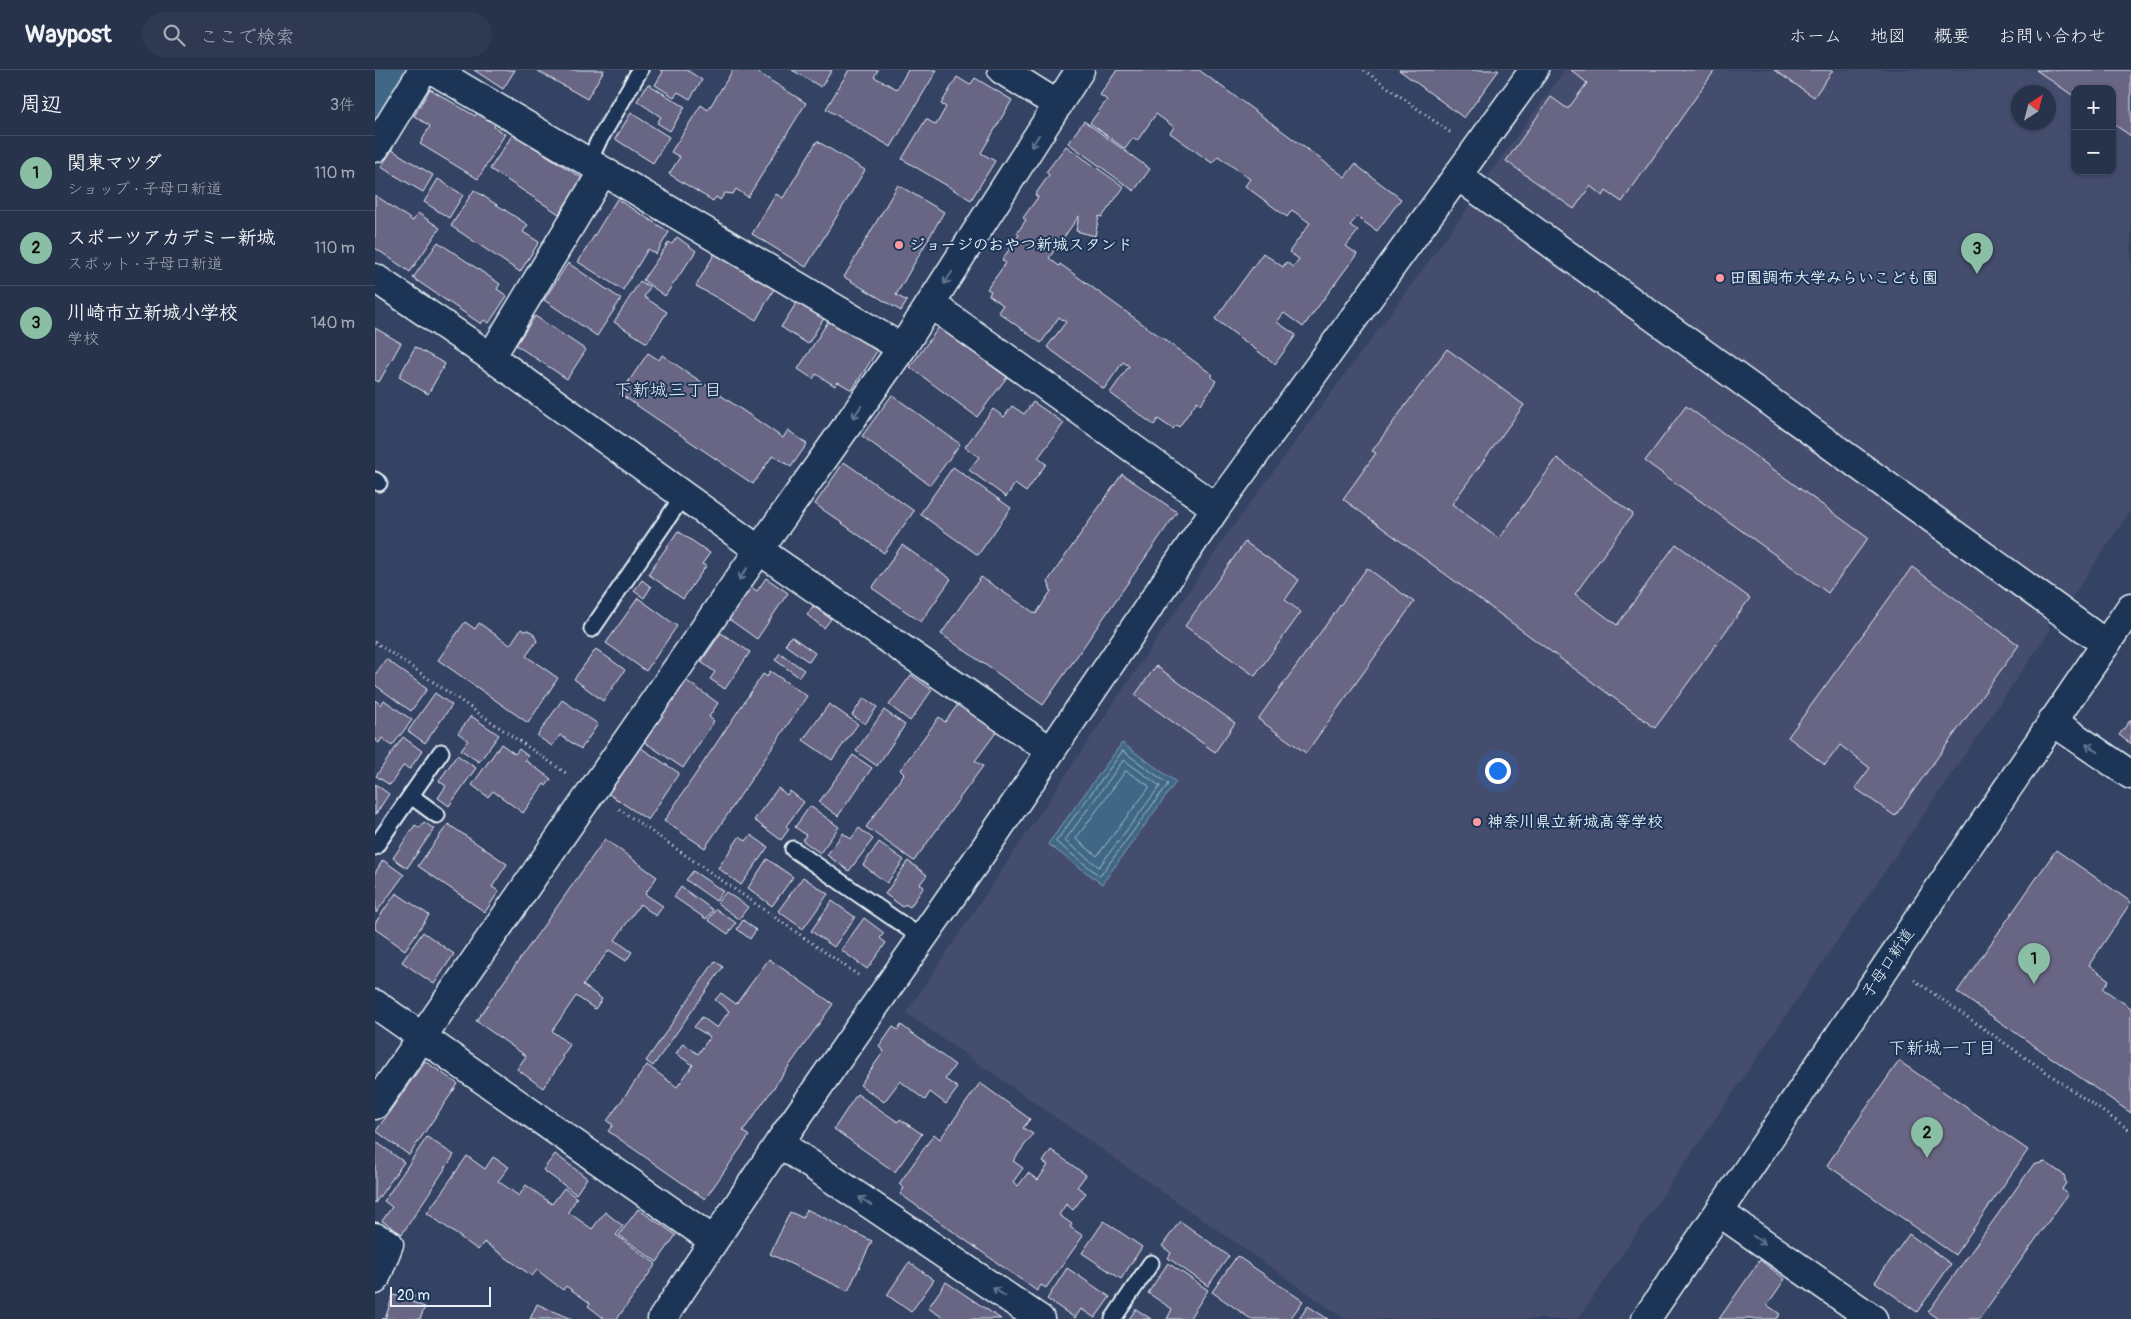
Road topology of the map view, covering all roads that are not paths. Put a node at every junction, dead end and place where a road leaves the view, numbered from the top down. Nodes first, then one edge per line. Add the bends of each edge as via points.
1 (423, 70) edge
2 (433, 70) edge
3 (640, 70) edge
4 (1002, 70) edge
5 (1080, 70) edge
6 (1534, 70) edge
7 (1058, 105) junction
8 (375, 148) edge
9 (596, 166) junction
10 (1458, 176) junction
11 (375, 278) edge
12 (931, 304) junction
13 (902, 348) junction
14 (491, 357) junction
15 (683, 496) junction
16 (1216, 508) junction
17 (759, 550) junction
18 (2131, 607) edge
19 (592, 629) dead end
20 (2106, 644) junction
21 (2052, 721) junction
22 (1051, 751) junction
23 (441, 752) dead end
24 (2131, 775) edge
25 (411, 796) junction
26 (437, 815) dead end
27 (375, 848) edge
28 (793, 848) dead end
29 (922, 938) junction
30 (375, 1004) edge
31 (422, 1038) junction
32 (375, 1105) edge
33 (779, 1143) junction
34 (1719, 1212) junction
35 (375, 1237) edge
36 (714, 1241) junction
37 (1151, 1263) dead end
38 (375, 1280) edge
39 (662, 1319) edge
40 (1040, 1319) edge
41 (1113, 1319) edge
42 (1646, 1319) edge
43 (1873, 1319) edge

1 - 8 street
2 - 9 street
3 - 9 lane via 598,142
4 - 7 street
5 - 7 street
6 - 10 street
7 -> 12 street
9 - 13 street
9 - 14 street
10 - 16 street
10 - 20 street
11 - 14 street
12 - 13 street
12 - 16 street
13 -> 17 street
14 - 15 street
15 - 17 street
15 - 19 lane
16 - 22 street
17 - 22 street
17 -> 31 street
18 - 20 street, 子母口新道
20 - 21 street, 子母口新道
24 -> 21 street
21 - 34 street, 子母口新道
22 - 29 street
23 - 25 lane
25 - 26 lane
25 - 27 lane
28 - 29 lane
29 - 33 street
30 - 31 street
31 - 32 street
31 - 36 street
33 - 36 street
40 -> 33 street
34 - 42 street, 子母口新道
34 -> 43 street
35 - 38 street via 389,1244
36 - 39 street
37 - 41 lane

